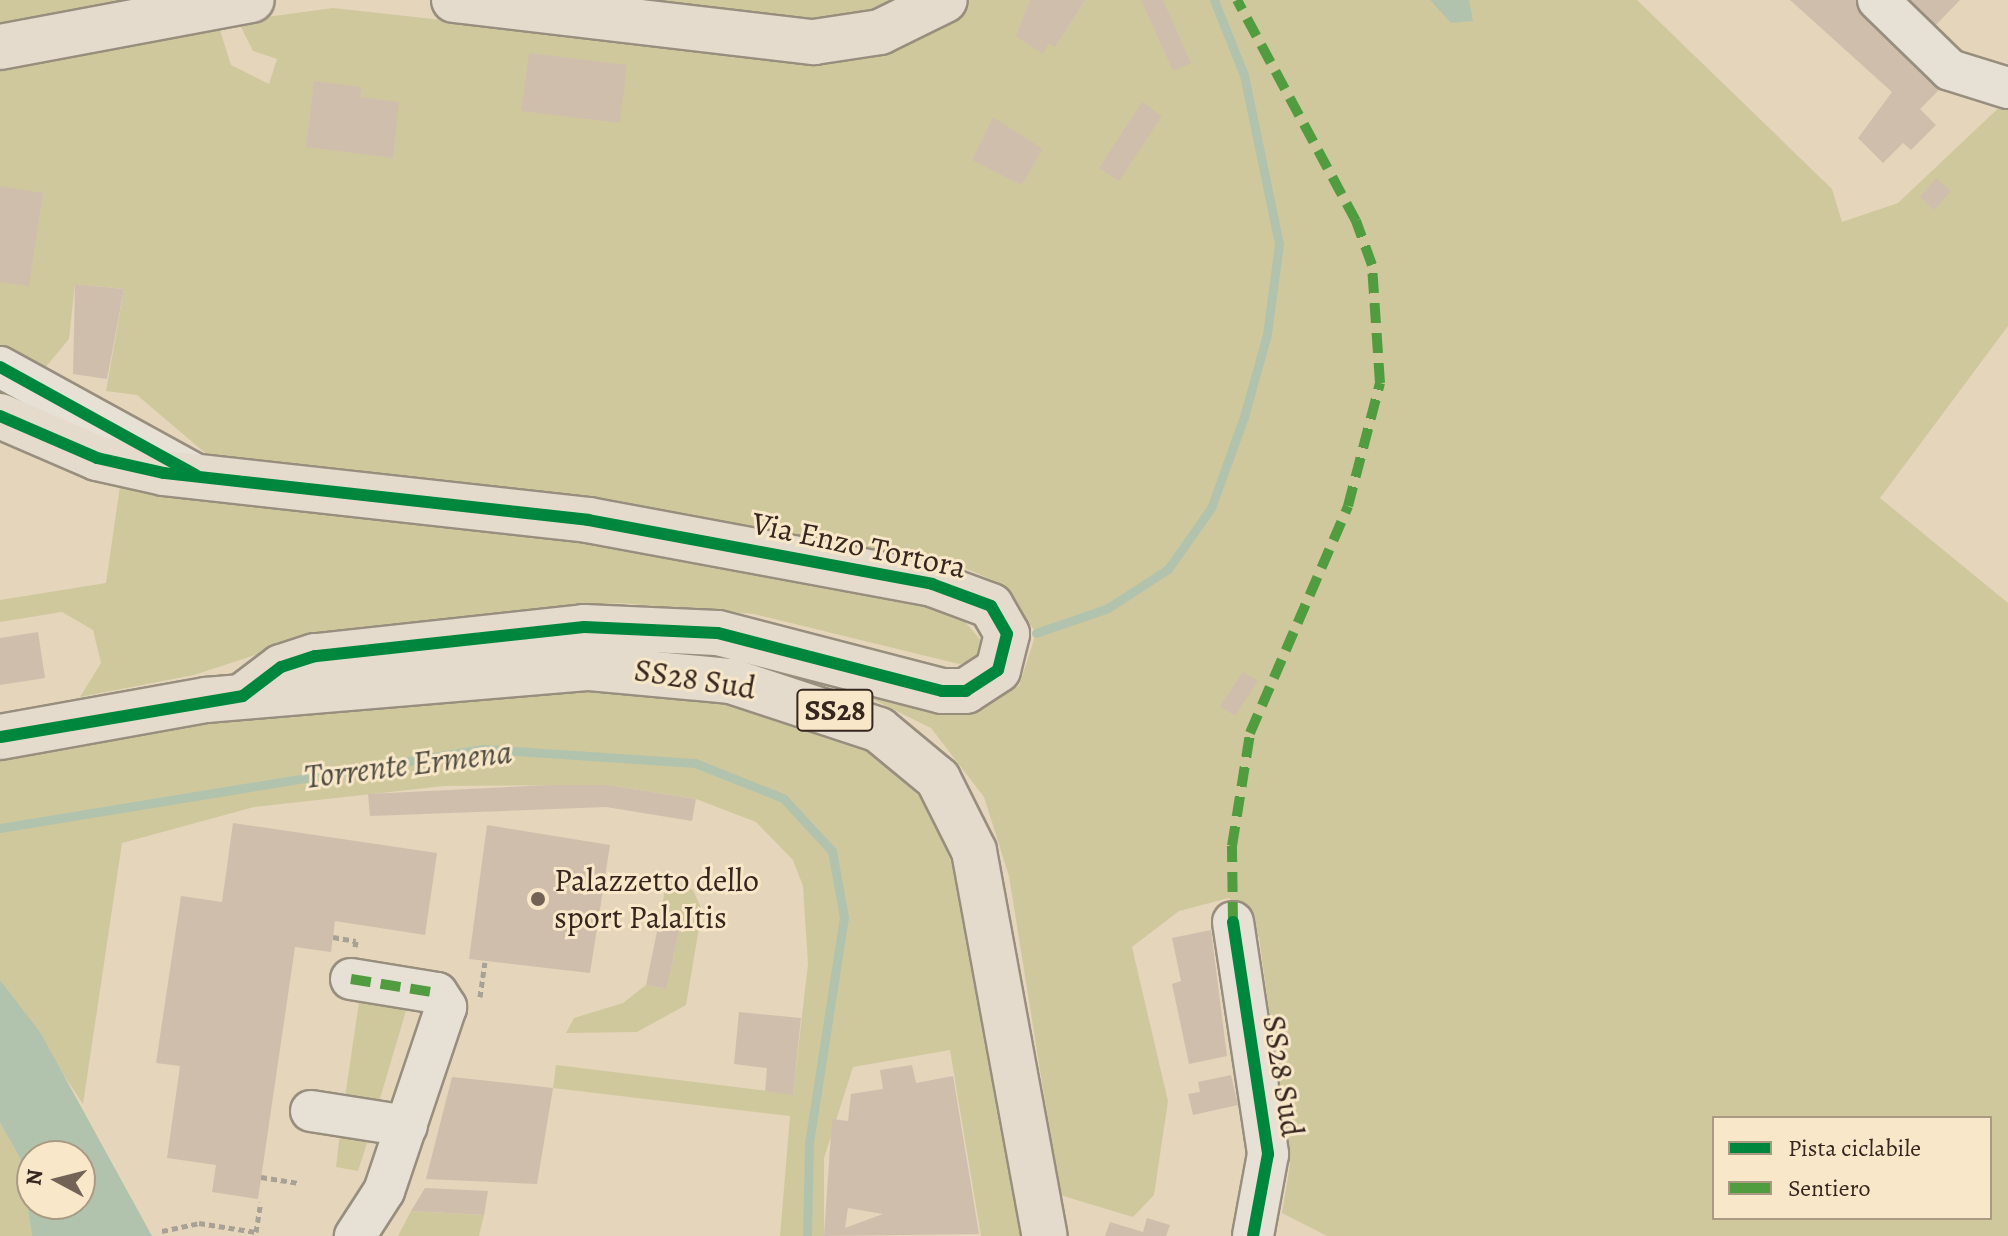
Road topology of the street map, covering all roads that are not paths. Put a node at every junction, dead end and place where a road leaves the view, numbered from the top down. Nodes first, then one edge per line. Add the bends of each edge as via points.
1 (252, 0) edge
2 (454, 0) edge
3 (945, 0) edge
4 (1878, 0) edge
5 (0, 47) edge
6 (2008, 88) edge
7 (0, 367) edge
8 (0, 416) edge
9 (200, 477) junction
10 (243, 696) junction
11 (0, 737) edge
12 (1233, 922) dead end
13 (351, 979) dead end
14 (311, 1111) dead end
15 (407, 1126) junction
16 (355, 1236) edge
17 (1045, 1236) edge
18 (1253, 1236) edge

1 - 5 main road
2 - 3 main road via 814,42 880,32
4 - 6 street via 1950,70
7 - 9 street, Via Enzo Tortora
8 - 9 main road, Via Enzo Tortora via 97,458
9 - 10 main road, Via Enzo Tortora via 672,533 964,592 991,606 1007,634 998,670 966,691 942,691 717,633 584,627 315,656 281,667
10 - 11 main road, SS28
10 - 17 main road, SS28 Sud / SS28 via 564,668 662,670 814,703 901,743 949,795 979,868
12 - 18 street, SS28 Sud via 1268,1154
13 - 15 street via 437,993 446,1012
14 - 15 street
15 - 16 street via 384,1191

